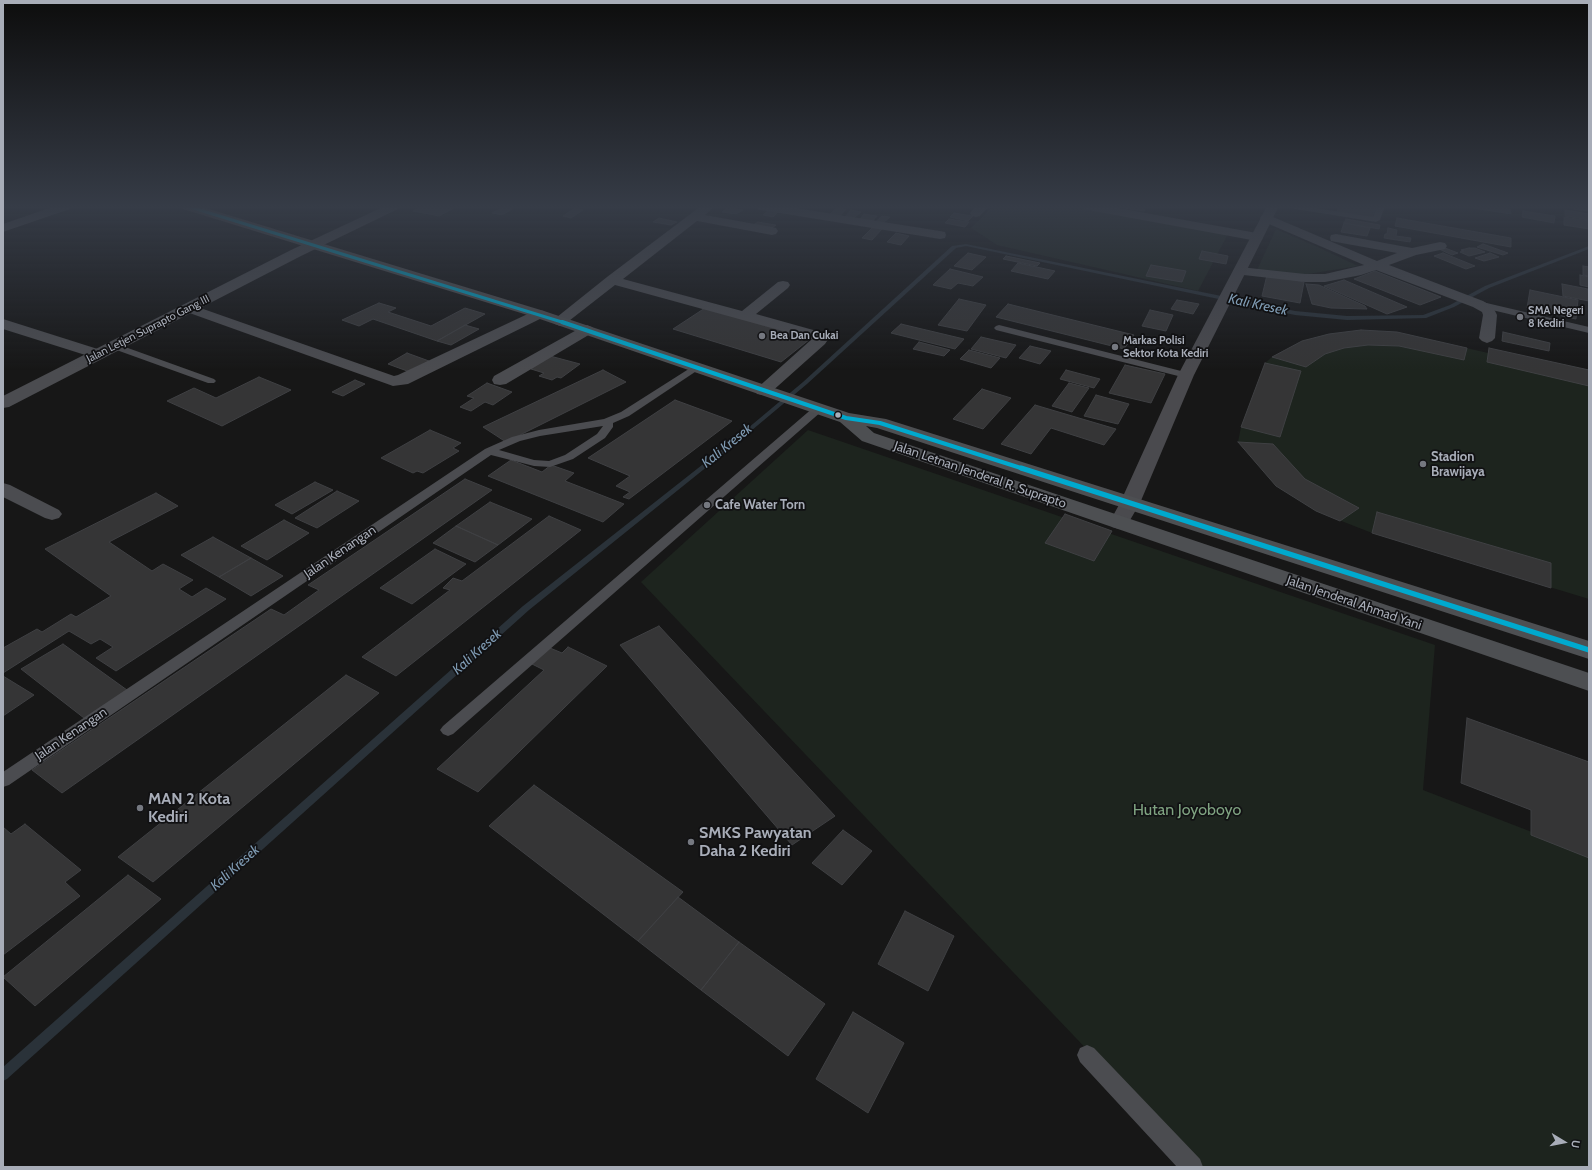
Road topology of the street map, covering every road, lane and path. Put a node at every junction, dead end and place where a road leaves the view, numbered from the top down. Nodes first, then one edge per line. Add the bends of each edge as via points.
1 (284, 261) edge
2 (366, 261) edge
3 (638, 261) edge
4 (1245, 261) edge
5 (1366, 261) edge
6 (1391, 261) edge
7 (1378, 266) junction
8 (1240, 271) junction
9 (612, 280) junction
10 (783, 285) dead end
11 (1478, 304) junction
12 (189, 308) junction
13 (539, 314) junction
14 (746, 315) junction
15 (560, 320) junction
16 (3, 324) edge
17 (999, 328) dead end
18 (587, 330) junction
19 (1589, 330) edge
20 (1487, 338) dead end
21 (114, 346) junction
22 (98, 354) junction
23 (695, 368) junction
24 (1186, 375) junction
25 (500, 380) dead end
26 (211, 381) dead end
27 (763, 390) junction
28 (3, 403) edge
29 (814, 407) junction
30 (846, 418) junction
31 (607, 422) junction
32 (489, 451) junction
33 (3, 489) edge
34 (1130, 503) junction
35 (52, 514) dead end
36 (1119, 523) junction
37 (1589, 650) edge
38 (1589, 682) edge
39 (448, 730) dead end
40 (3, 780) edge
41 (1087, 1055) dead end
42 (1192, 1167) edge

1 - 12 street, Jalan Letjen Suprapto Gang III
2 - 13 main road, Jalan Letnan Jenderal R. Suprapto
3 - 9 street
4 - 8 main road
5 - 7 street
6 - 7 street
7 - 8 street via 1325,278
7 - 11 street
8 - 24 main road
9 - 14 street
9 - 15 street
10 - 14 street
11 - 19 lane
11 - 20 street via 1488,310 1490,315
12 - 13 street via 393,382
12 - 21 street, Jalan Letjen Suprapto Gang III
13 - 15 main road, Jalan Letnan Jenderal R. Suprapto
14 - 27 street via 815,334 821,338
15 - 18 main road, Jalan Letnan Jenderal R. Suprapto
16 - 22 street
17 - 24 lane
18 - 23 main road, Jalan Letnan Jenderal R. Suprapto
18 - 25 street
21 - 22 street, Jalan Letjen Suprapto Gang III
21 - 26 lane
22 - 28 street, Jalan Letjen Suprapto Gang III
23 - 27 main road, Jalan Letnan Jenderal R. Suprapto
23 - 31 lane, Jalan Kenangan via 625,414
24 - 34 main road
27 - 29 main road, Jalan Letnan Jenderal R. Suprapto
29 - 30 main road, Jalan Letnan Jenderal R. Suprapto
29 - 39 lane
30 - 34 main road, Jalan Letnan Jenderal R. Suprapto via 880,423
30 - 36 main road, Jalan Letnan Jenderal R. Suprapto via 868,437
31 - 32 lane, Jalan Kenangan via 539,433 516,439
31 - 32 lane via 608,427 601,436 569,457 550,464 534,463
32 - 40 lane, Jalan Kenangan
33 - 35 street
34 - 36 main road
34 - 37 main road, Jalan Jenderal Ahmad Yani
36 - 38 main road, Jalan Jenderal Ahmad Yani
41 - 42 lane

